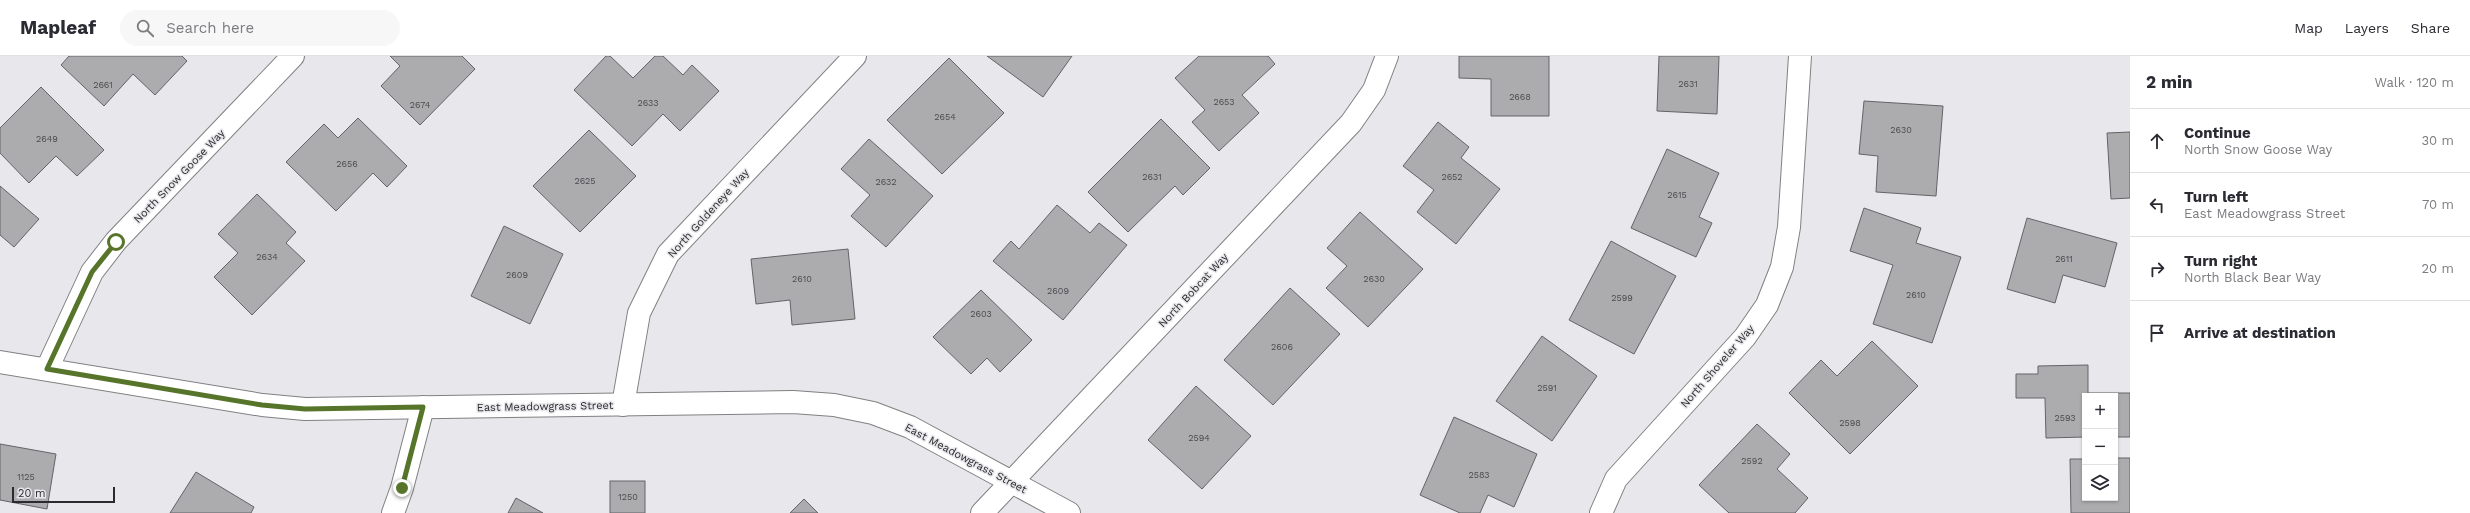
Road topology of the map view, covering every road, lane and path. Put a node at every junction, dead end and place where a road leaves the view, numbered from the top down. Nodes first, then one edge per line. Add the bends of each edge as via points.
1 (293, 56) edge
2 (855, 56) edge
3 (1387, 56) edge
4 (1800, 56) edge
5 (0, 362) edge
6 (47, 369) junction
7 (623, 405) junction
8 (423, 407) junction
9 (1011, 482) junction
10 (393, 513) edge
11 (982, 513) edge
12 (1069, 513) edge
13 (1602, 513) edge

1 - 6 street, North Snow Goose Way via 116,242 92,272
2 - 7 street, North Goldeneye Way via 668,254 639,313
3 - 9 street, North Bobcat Way via 1374,90 1351,123
4 - 13 street, North Shoveler Way via 1789,227 1782,267 1767,305 1745,337 1616,480
5 - 6 street, East Meadowgrass Street
6 - 8 street, East Meadowgrass Street via 262,405 305,409
7 - 8 street, East Meadowgrass Street
7 - 9 street, East Meadowgrass Street via 793,402 834,405 872,413 910,427
8 - 10 street
9 - 11 street, North Bobcat Way
9 - 12 street, East Meadowgrass Street

